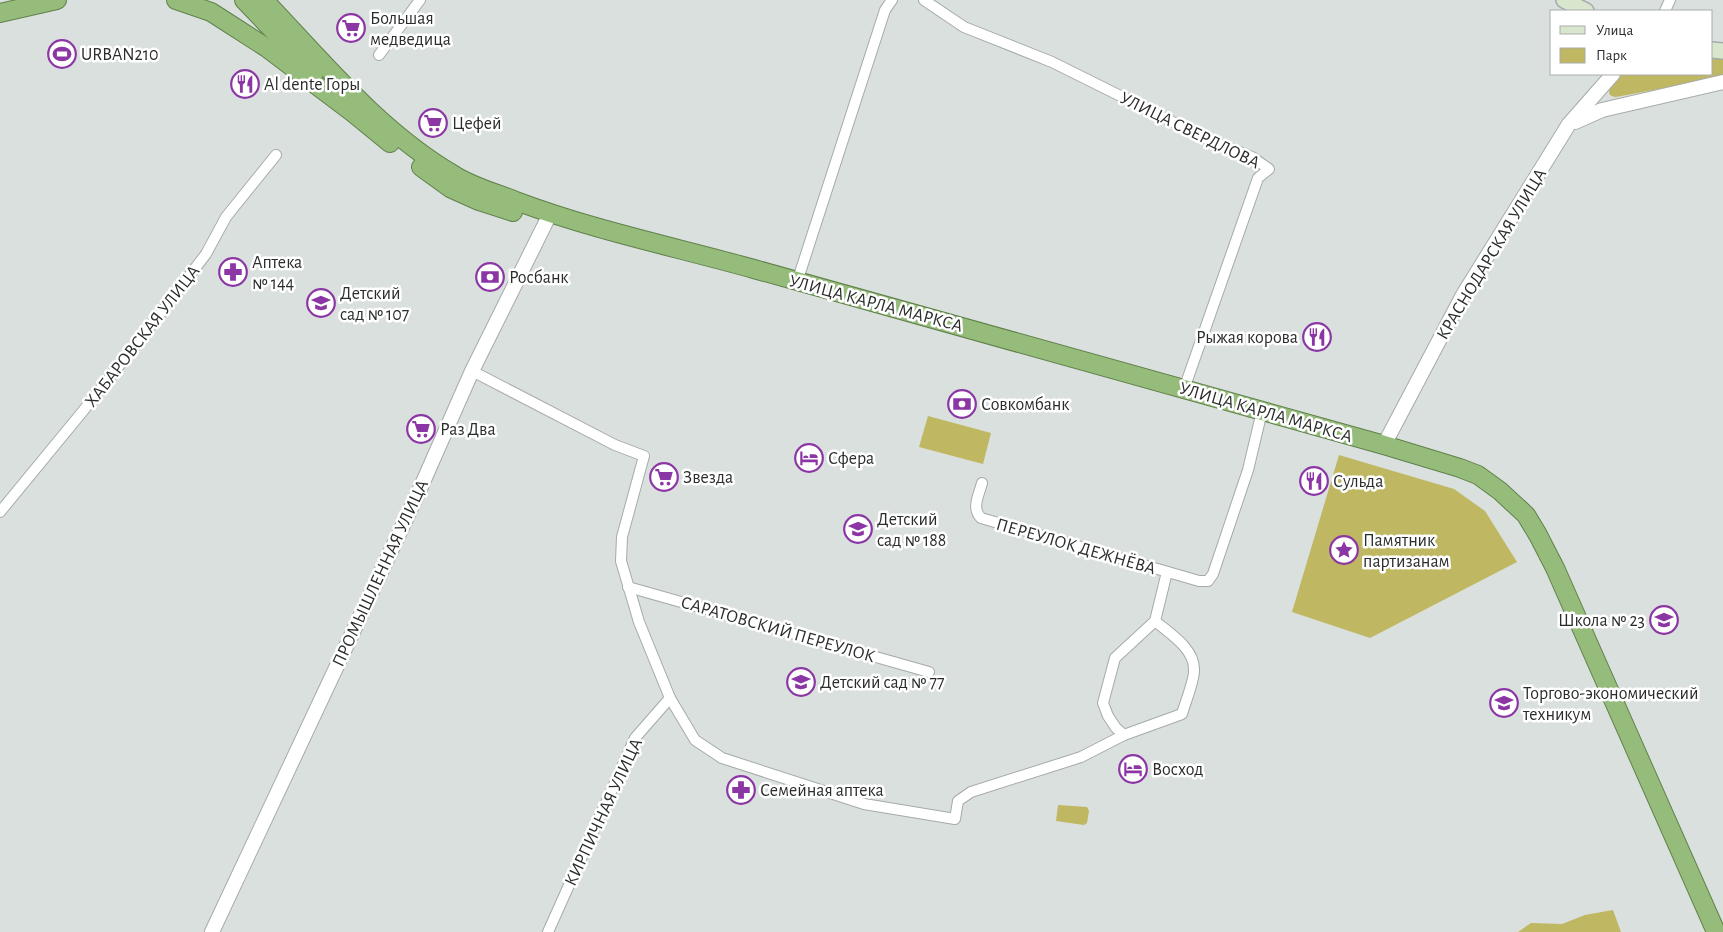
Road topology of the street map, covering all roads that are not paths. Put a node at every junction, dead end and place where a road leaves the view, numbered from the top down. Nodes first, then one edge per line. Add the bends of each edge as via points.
1 (57, 0) edge
2 (176, 0) edge
3 (244, 0) edge
4 (264, 0) edge
5 (271, 0) edge
6 (420, 0) edge
7 (892, 0) edge
8 (924, 0) edge
9 (1564, 0) edge
10 (1584, 10) edge
11 (0, 13) edge
12 (286, 23) junction
13 (379, 55) dead end
14 (1611, 75) edge
15 (1723, 82) edge
16 (352, 112) junction
17 (1569, 124) junction
18 (276, 155) dead end
19 (550, 214) junction
20 (797, 282) junction
21 (472, 371) junction
22 (1184, 389) junction
23 (1262, 411) junction
24 (1384, 445) junction
25 (982, 482) dead end
26 (0, 512) edge
27 (1167, 572) junction
28 (628, 586) junction
29 (1155, 621) junction
30 (929, 672) dead end
31 (670, 698) junction
32 (1124, 735) junction
33 (212, 932) edge
34 (548, 932) edge
35 (1716, 932) edge

1 - 11 highway
2 - 16 highway via 211,12 267,48
3 - 16 highway
4 - 12 highway, УЛИЦА КАРЛА МАРКСА
5 - 12 highway
6 - 13 street
7 - 20 street via 885,10
8 - 22 street, УЛИЦА СВЕРДЛОВА via 964,27 1052,62 1207,139 1252,157 1269,169 1258,178
9 - 10 main road
12 - 19 highway, УЛИЦА КАРЛА МАРКСА via 362,103 425,156 456,176
14 - 17 street, КРАСНОДАРСКАЯ УЛИЦА
15 - 17 street via 1602,110
16 - 19 highway, УЛИЦА КАРЛА МАРКСА via 450,188 512,212
17 - 24 street, КРАСНОДАРСКАЯ УЛИЦА via 1462,295
18 - 26 street, ХАБАРОВСКАЯ УЛИЦА via 226,217 206,254 157,318
19 - 20 highway, УЛИЦА КАРЛА МАРКСА
19 - 21 street, ПРОМЫШЛЕННАЯ УЛИЦА
20 - 22 highway, УЛИЦА КАРЛА МАРКСА
21 - 28 street via 615,445 644,456 622,537 621,561
21 - 33 street, ПРОМЫШЛЕННАЯ УЛИЦА
22 - 23 highway, УЛИЦА КАРЛА МАРКСА
23 - 24 highway, УЛИЦА КАРЛА МАРКСА
23 - 27 street, ПЕРЕУЛОК ДЕЖНЁВА via 1248,470 1213,574 1208,580 1199,581
24 - 35 highway, УЛИЦА КАРЛА МАРКСА via 1478,476 1500,490 1526,515 1554,568
25 - 27 street, ПЕРЕУЛОК ДЕЖНЁВА via 975,508 982,518
27 - 29 street
28 - 30 street, САРАТОВСКИЙ ПЕРЕУЛОК
28 - 31 street
29 - 32 street via 1115,658 1103,703 1108,716
29 - 32 street via 1185,647 1195,670 1182,714
31 - 32 street via 695,740 722,758 864,804 955,819 958,801 971,792 1081,757
31 - 34 street, КИРПИЧНАЯ УЛИЦА via 635,738

